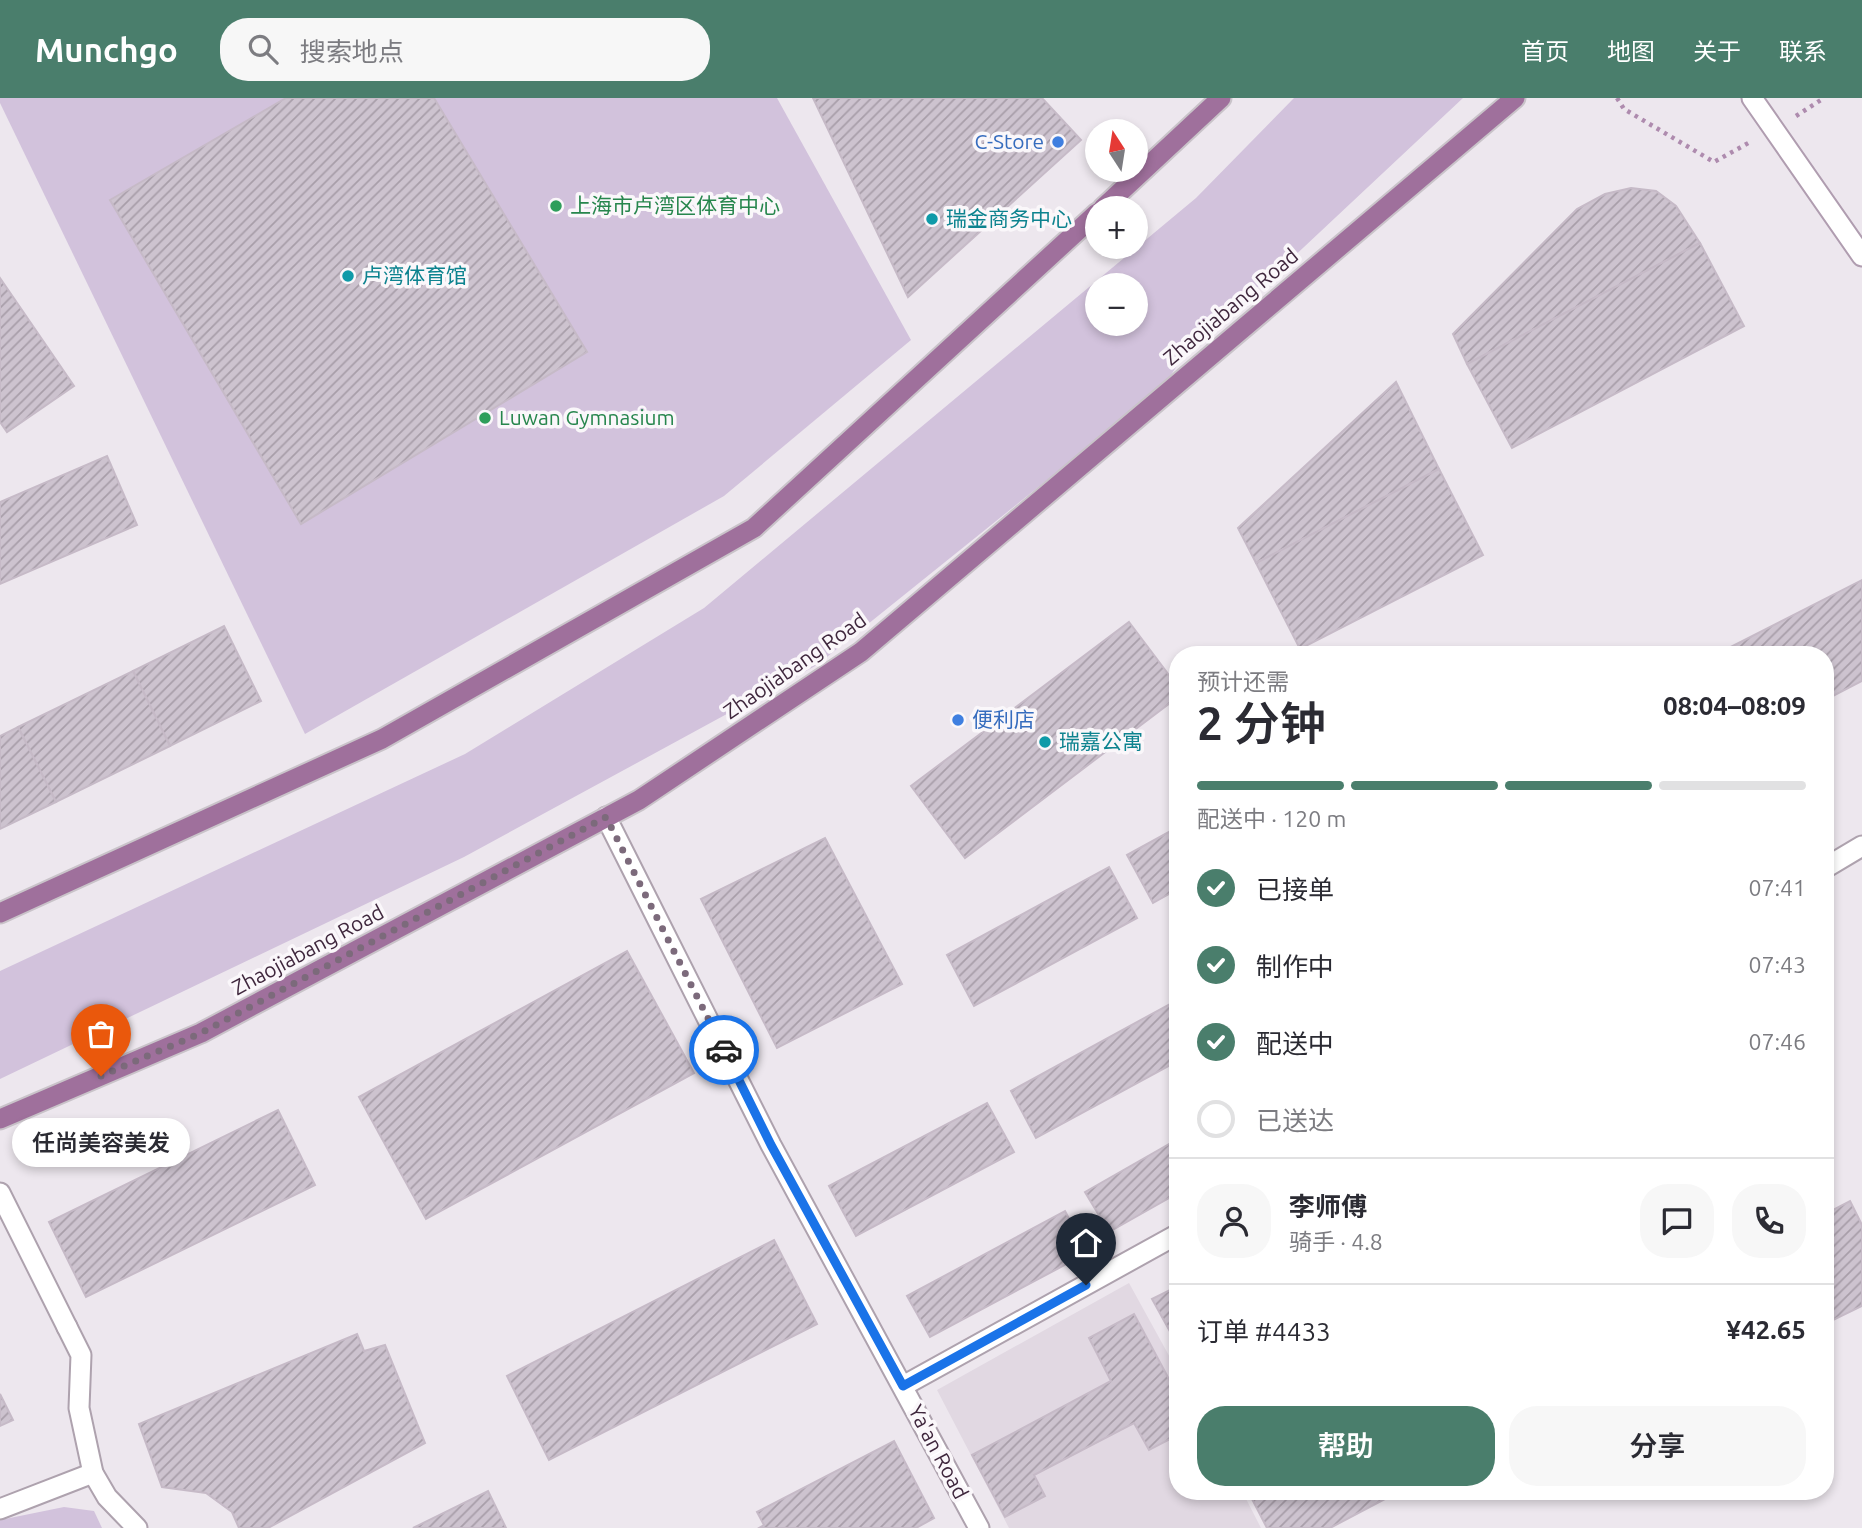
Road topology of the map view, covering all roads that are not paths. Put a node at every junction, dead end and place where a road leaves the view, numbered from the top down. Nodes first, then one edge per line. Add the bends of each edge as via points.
1 (1221, 98) edge
2 (1515, 98) edge
3 (1752, 98) edge
4 (1116, 196) edge
5 (1085, 224) edge
6 (1862, 256) edge
7 (606, 817) junction
8 (1862, 846) edge
9 (1834, 863) edge
10 (0, 913) edge
11 (0, 1119) edge
12 (0, 1193) edge
13 (1169, 1239) edge
14 (903, 1386) junction
15 (93, 1473) junction
16 (0, 1509) edge
17 (137, 1528) edge
18 (979, 1528) edge

1 - 4 main road
2 - 7 main road, Zhaojiabang Road via 861,652 639,800
3 - 6 street
5 - 10 main road via 754,528 382,739
7 - 11 main road, Zhaojiabang Road via 201,1033
7 - 14 street, Ya'an Road via 771,1145
8 - 9 street
12 - 15 street via 81,1355 79,1409
13 - 14 street
14 - 18 street, Ya'an Road
15 - 16 street
15 - 17 street via 107,1497

